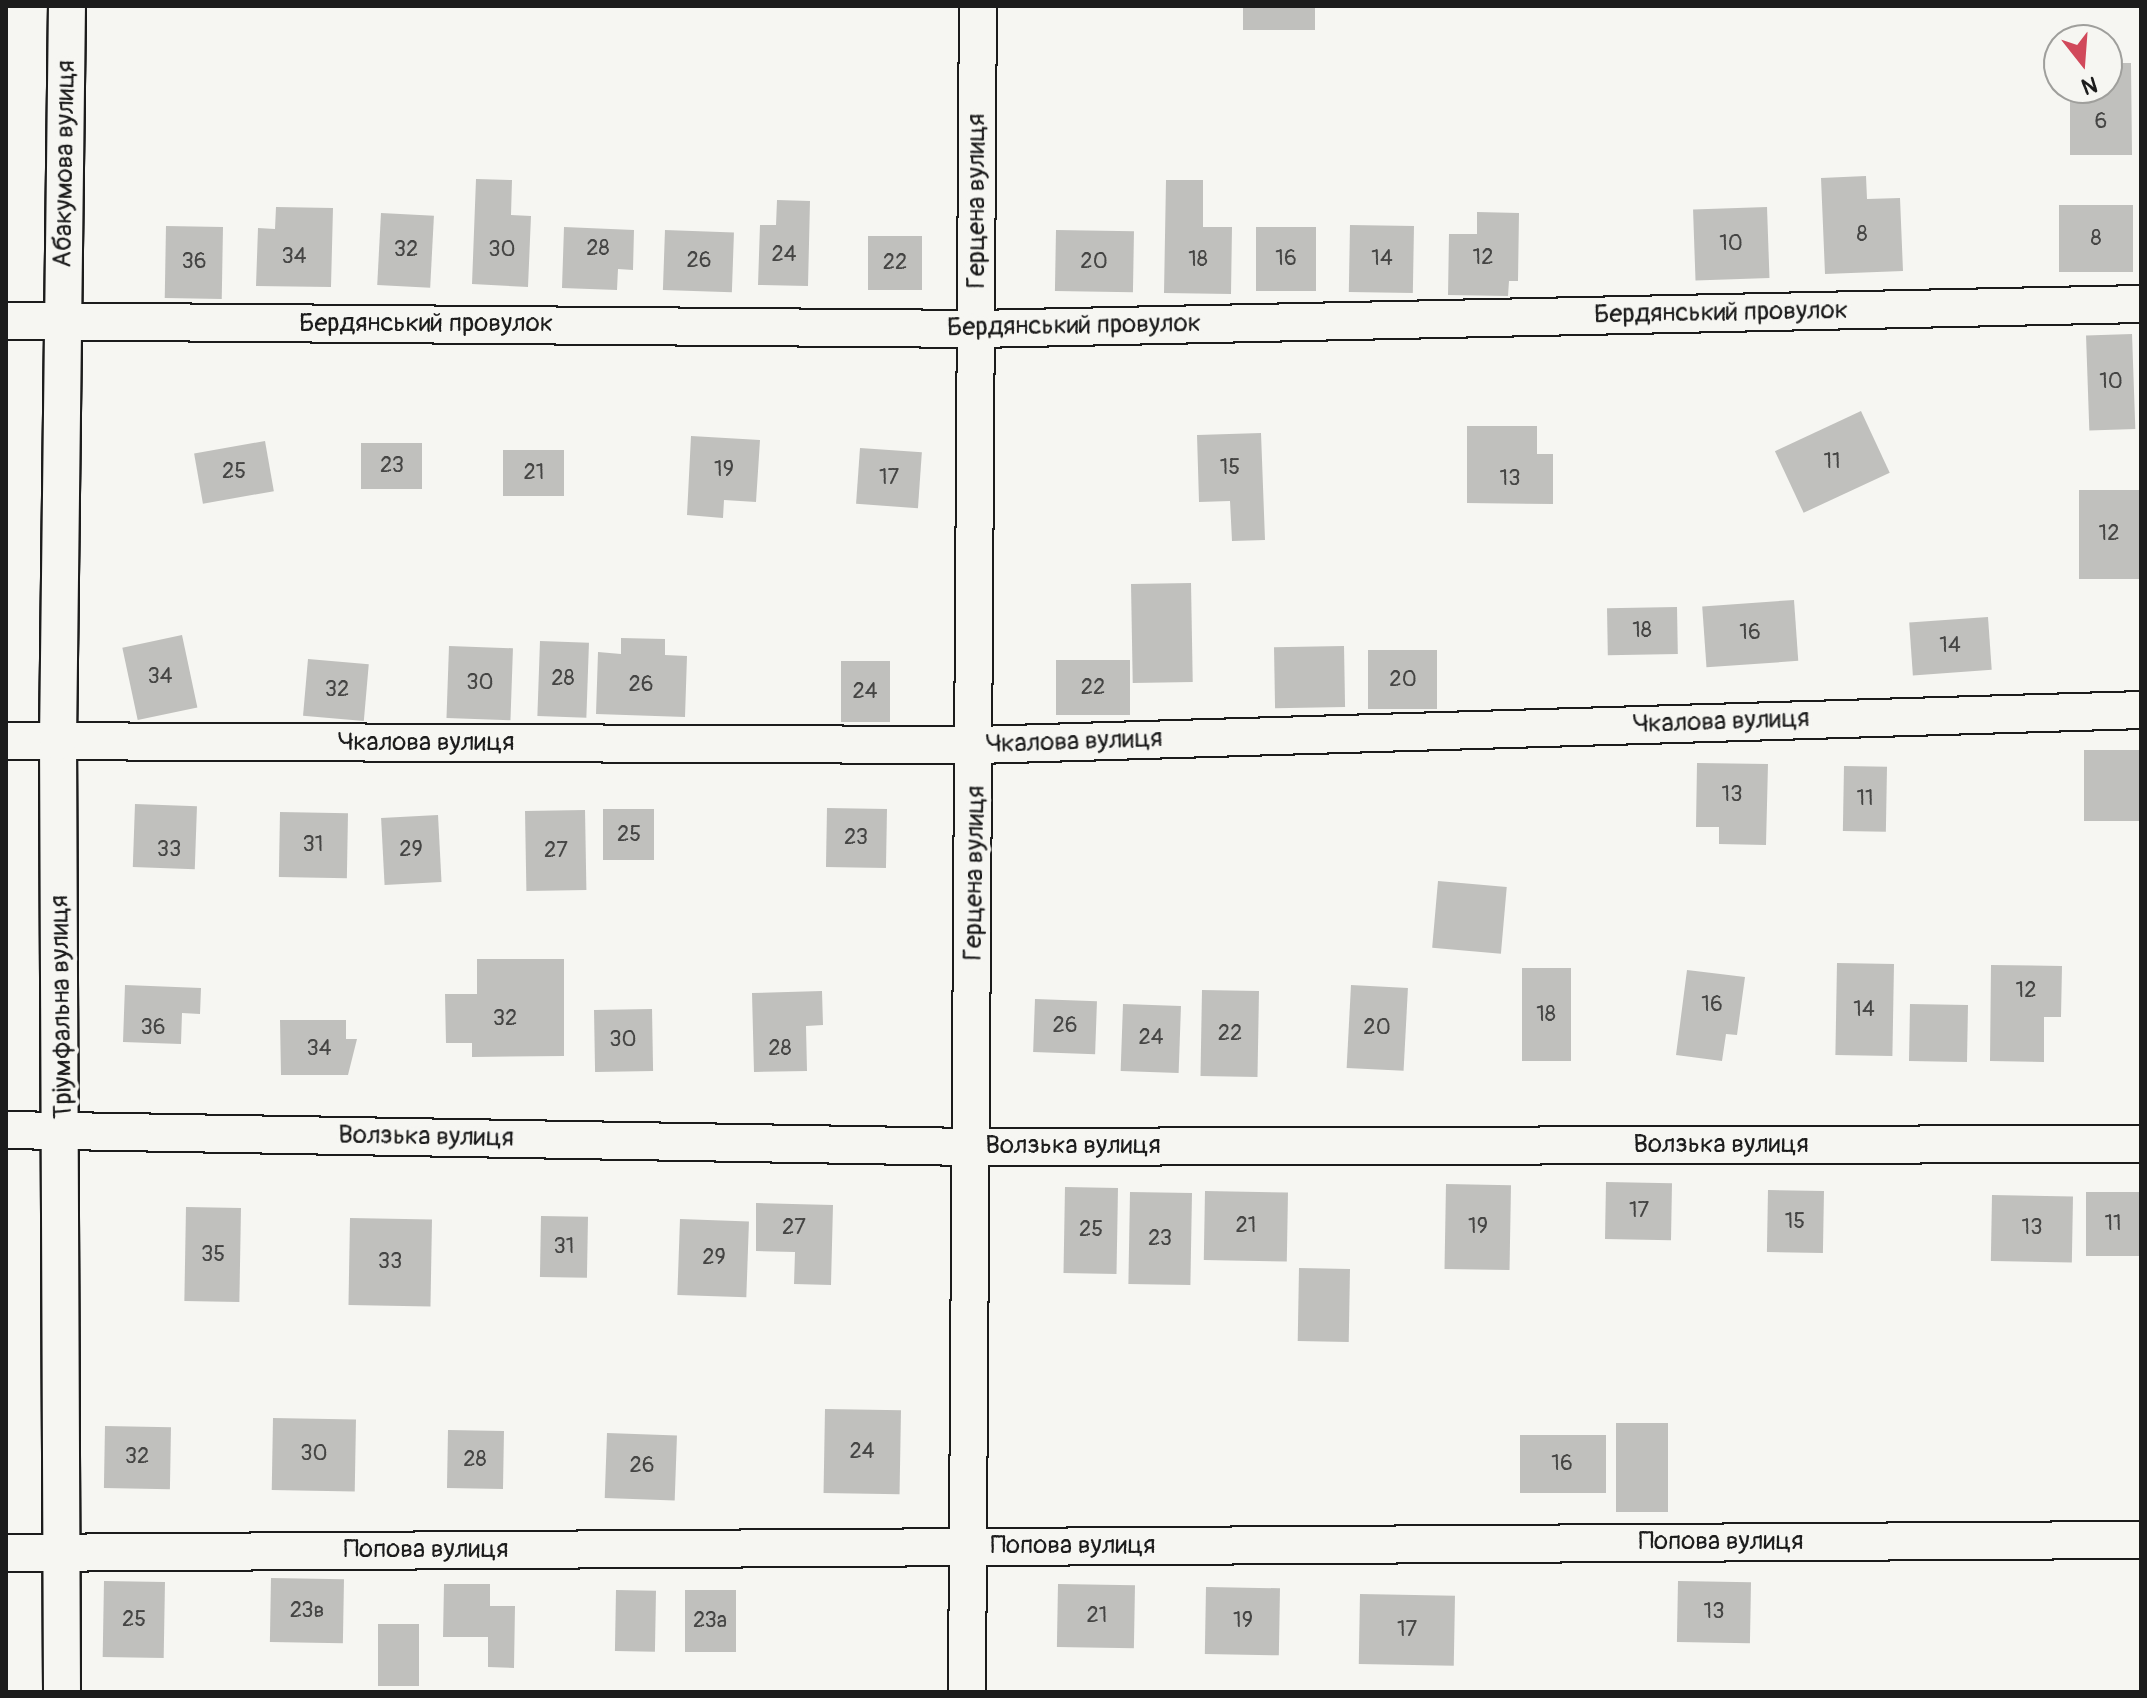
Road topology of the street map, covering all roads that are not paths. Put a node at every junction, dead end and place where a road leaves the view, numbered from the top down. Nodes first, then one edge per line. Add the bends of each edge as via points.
1 (67, 6) edge
2 (978, 6) edge
3 (2141, 304) edge
4 (6, 321) edge
5 (63, 322) junction
6 (977, 329) junction
7 (2141, 710) edge
8 (6, 741) edge
9 (58, 741) junction
10 (977, 745) junction
11 (6, 1130) edge
12 (64, 1131) junction
13 (2141, 1144) edge
14 (970, 1147) junction
15 (2141, 1540) edge
16 (968, 1547) junction
17 (63, 1552) junction
18 (6, 1553) edge
19 (62, 1692) edge
20 (967, 1692) edge

1 - 5 street, Абакумова вулиця
2 - 6 street, Герцена вулиця
3 - 6 street, Бердянський провулок
4 - 5 street, Бердянський провулок
5 - 6 street, Бердянський провулок
5 - 9 street, Тріумфальна вулиця
6 - 10 street, Герцена вулиця
7 - 10 street, Чкалова вулиця
8 - 9 street, Чкалова вулиця
9 - 10 street, Чкалова вулиця
9 - 12 street, Тріумфальна вулиця
10 - 14 street, Герцена вулиця
11 - 12 street, Волзька вулиця
12 - 14 street, Волзька вулиця
12 - 17 street, Тріумфальна вулиця
13 - 14 street, Волзька вулиця
14 - 16 street, Герцена вулиця
15 - 16 street, Попова вулиця
16 - 17 street, Попова вулиця
16 - 20 street, Герцена вулиця
17 - 18 street, Попова вулиця
17 - 19 street, Тріумфальна вулиця

